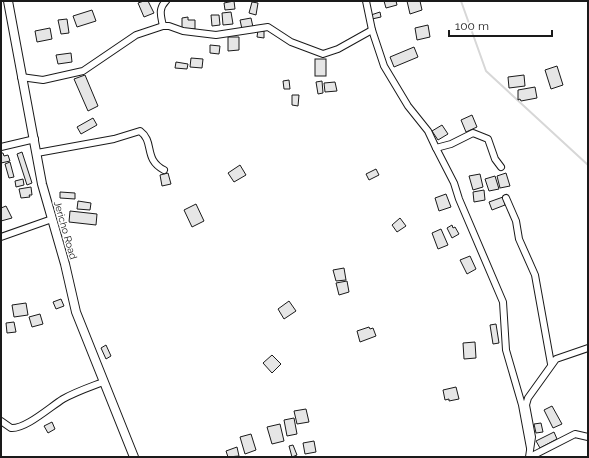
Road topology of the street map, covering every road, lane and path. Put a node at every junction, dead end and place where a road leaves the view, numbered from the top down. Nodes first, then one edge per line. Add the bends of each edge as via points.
1 (8, 1) edge
2 (166, 1) edge
3 (366, 1) edge
4 (163, 26) junction
5 (372, 30) junction
6 (21, 77) junction
7 (35, 139) junction
8 (1, 147) edge
9 (436, 148) junction
10 (37, 153) junction
11 (501, 168) dead end
12 (164, 170) dead end
13 (506, 198) dead end
14 (52, 219) junction
15 (1, 237) edge
16 (588, 348) edge
17 (551, 364) junction
18 (104, 382) junction
19 (1, 422) edge
20 (588, 437) edge
21 (530, 448) junction
22 (134, 457) edge
23 (530, 457) edge

1 - 6 street, Jericho Road
2 - 4 street via 160,12
3 - 5 street
4 - 5 street via 216,35 268,27 291,42 323,54 338,49
4 - 6 street via 136,36 84,71 43,80
5 - 9 street via 384,66 408,106 428,131
6 - 7 street, Jericho Road
7 - 8 street
7 - 10 street, Jericho Road
9 - 11 street via 473,134 477,135 488,139 494,159
9 - 21 street via 454,183 503,302 506,350 522,405
10 - 12 street via 114,139 140,131 147,140 150,156 156,166
10 - 14 street, Jericho Road
13 - 17 street via 516,221 519,239 535,275
14 - 15 street
14 - 18 street, Jericho Road via 66,264 76,312
16 - 17 street via 562,356
17 - 21 street via 526,405 532,428
18 - 19 street via 64,398 18,428 11,428
18 - 22 street, Jericho Road
20 - 23 street via 575,434
21 - 23 street

